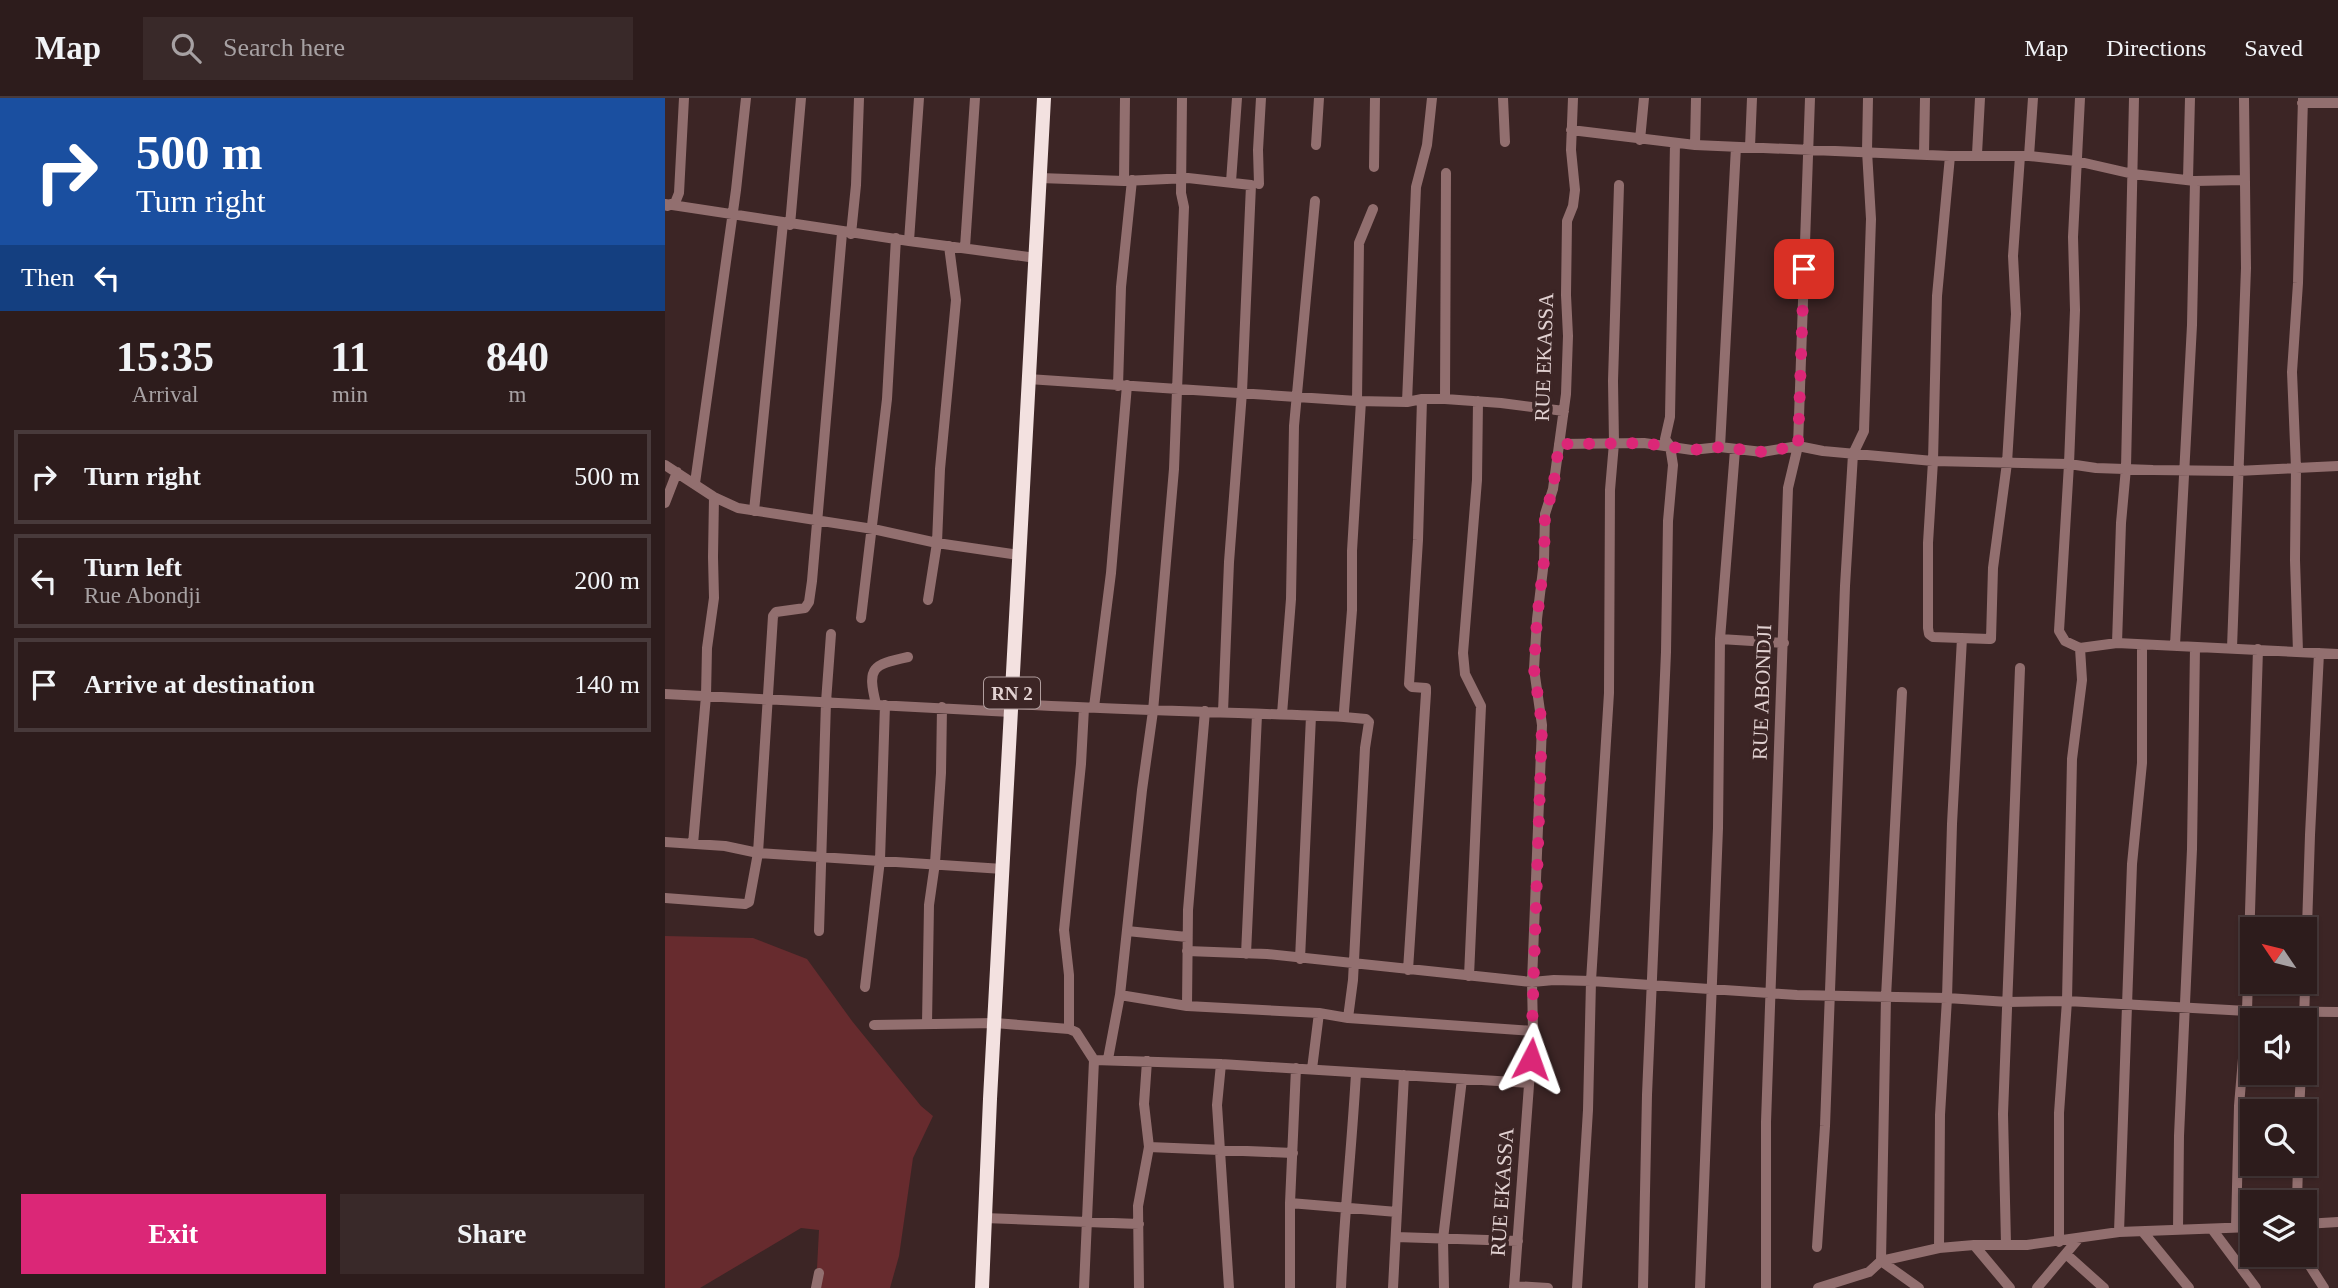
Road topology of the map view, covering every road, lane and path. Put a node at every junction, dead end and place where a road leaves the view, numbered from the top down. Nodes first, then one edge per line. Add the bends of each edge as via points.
1 (684, 98) edge
2 (746, 98) edge
3 (801, 98) edge
4 (859, 98) edge
5 (919, 98) edge
6 (975, 98) edge
7 (1044, 98) edge
8 (1125, 98) edge
9 (1182, 98) edge
10 (1237, 98) edge
11 (1261, 98) edge
12 (1319, 98) edge
13 (1375, 98) edge
14 (1432, 98) edge
15 (1503, 98) edge
16 (1573, 98) edge
17 (1644, 98) edge
18 (1696, 98) edge
19 (1752, 98) edge
20 (1810, 98) edge
21 (1868, 98) edge
22 (1925, 98) edge
23 (1980, 98) edge
24 (2033, 98) edge
25 (2080, 98) edge
26 (2134, 98) edge
27 (2190, 98) edge
28 (2244, 98) edge
29 (2302, 101) edge
30 (2338, 103) edge
31 (1571, 130) junction
32 (1640, 140) junction
33 (1505, 142) dead end
34 (1675, 143) junction
35 (1316, 145) dead end
36 (1695, 145) junction
37 (1736, 147) junction
38 (1750, 148) junction
39 (1808, 149) junction
40 (1867, 151) junction
41 (1923, 154) junction
42 (1977, 154) junction
43 (1950, 156) junction
44 (2025, 156) junction
45 (2076, 161) junction
46 (1374, 167) dead end
47 (1445, 173) dead end
48 (2133, 174) junction
49 (1040, 178) junction
50 (1181, 179) junction
51 (1128, 180) junction
52 (2192, 180) junction
53 (2243, 180) junction
54 (1231, 182) junction
55 (1259, 184) dead end
56 (1619, 185) dead end
57 (1315, 201) dead end
58 (667, 206) edge
59 (1373, 209) dead end
60 (732, 216) junction
61 (786, 224) junction
62 (847, 233) junction
63 (896, 238) junction
64 (909, 242) junction
65 (949, 246) junction
66 (965, 247) junction
67 (1036, 258) junction
68 (1028, 379) junction
69 (1123, 385) junction
70 (1176, 387) junction
71 (1243, 392) junction
72 (1296, 397) junction
73 (1422, 399) junction
74 (1445, 399) junction
75 (1359, 401) junction
76 (1478, 401) junction
77 (1407, 402) junction
78 (1564, 411) junction
79 (1614, 443) junction
80 (1559, 444) junction
81 (1670, 446) junction
82 (1798, 446) junction
83 (1720, 447) junction
84 (1735, 450) junction
85 (1853, 454) junction
86 (1933, 461) junction
87 (2007, 463) junction
88 (2069, 464) junction
89 (665, 465) edge
90 (2338, 466) edge
91 (2126, 468) junction
92 (2296, 468) junction
93 (2184, 470) junction
94 (2237, 471) junction
95 (677, 472) junction
96 (695, 483) junction
97 (714, 496) junction
98 (665, 503) edge
99 (754, 511) junction
100 (817, 519) junction
101 (873, 529) junction
102 (937, 543) junction
103 (1019, 555) junction
104 (928, 600) dead end
105 (861, 618) dead end
106 (831, 634) dead end
107 (1962, 638) junction
108 (1720, 639) junction
109 (1784, 643) junction
110 (2117, 643) junction
111 (2142, 645) junction
112 (2175, 645) junction
113 (2195, 646) junction
114 (2080, 648) junction
115 (2232, 648) junction
116 (2258, 649) junction
117 (2298, 652) junction
118 (2319, 653) junction
119 (2338, 654) edge
120 (908, 657) dead end
121 (2020, 667) dead end
122 (1902, 692) dead end
123 (665, 694) edge
124 (706, 696) junction
125 (768, 699) junction
126 (826, 702) junction
127 (881, 704) junction
128 (941, 707) junction
129 (1011, 708) junction
130 (1089, 708) junction
131 (1153, 711) junction
132 (1205, 711) junction
133 (1223, 712) junction
134 (1282, 714) junction
135 (1257, 715) junction
136 (1311, 716) junction
137 (1344, 717) junction
138 (665, 842) edge
139 (692, 844) junction
140 (758, 853) junction
141 (821, 858) junction
142 (880, 860) junction
143 (935, 863) junction
144 (1003, 869) junction
145 (665, 898) edge
146 (819, 931) dead end
147 (1127, 931) junction
148 (1187, 937) junction
149 (1187, 951) junction
150 (1246, 954) junction
151 (1300, 958) junction
152 (1352, 962) junction
153 (1408, 970) junction
154 (1469, 976) junction
155 (1591, 981) junction
156 (1532, 982) junction
157 (1651, 985) junction
158 (865, 987) dead end
159 (1711, 990) junction
160 (1771, 993) junction
161 (1120, 995) junction
162 (1829, 995) junction
163 (1886, 997) junction
164 (1947, 998) junction
165 (2067, 1001) junction
166 (2008, 1002) junction
167 (1187, 1006) junction
168 (2126, 1006) junction
169 (2187, 1008) junction
170 (2247, 1008) edge
171 (2304, 1008) edge
172 (2240, 1012) edge
173 (2338, 1012) edge
174 (1319, 1013) junction
175 (2317, 1014) edge
176 (1348, 1018) junction
177 (995, 1023) junction
178 (927, 1024) junction
179 (874, 1025) dead end
180 (1069, 1029) junction
181 (1533, 1031) junction
182 (1108, 1059) junction
183 (1094, 1060) junction
184 (1147, 1061) junction
185 (1221, 1064) junction
186 (1296, 1069) junction
187 (1312, 1069) junction
188 (1356, 1073) junction
189 (1404, 1075) junction
190 (1462, 1079) junction
191 (1529, 1083) junction
192 (2241, 1085) edge
193 (1149, 1147) junction
194 (1220, 1149) junction
195 (1293, 1153) junction
196 (1290, 1203) junction
197 (1344, 1207) junction
198 (1397, 1212) junction
199 (984, 1218) junction
200 (2338, 1222) edge
201 (1086, 1223) junction
202 (2317, 1223) edge
203 (1139, 1224) junction
204 (2236, 1227) junction
205 (2240, 1227) edge
206 (2212, 1229) junction
207 (2178, 1230) junction
208 (2119, 1232) junction
209 (2143, 1232) junction
210 (1396, 1237) junction
211 (2080, 1238) junction
212 (1443, 1239) junction
213 (1518, 1241) junction
214 (2059, 1242) junction
215 (2006, 1244) junction
216 (1974, 1245) junction
217 (1817, 1247) dead end
218 (1939, 1248) junction
219 (2066, 1254) junction
220 (1881, 1261) junction
221 (2311, 1267) edge
222 (819, 1273) dead end
223 (1838, 1286) edge
224 (1514, 1287) edge
225 (815, 1288) edge
226 (982, 1288) edge
227 (1084, 1288) edge
228 (1139, 1288) edge
229 (1229, 1288) edge
230 (1290, 1288) edge
231 (1341, 1288) edge
232 (1393, 1288) edge
233 (1444, 1288) edge
234 (1548, 1288) edge
235 (1577, 1288) edge
236 (1643, 1288) edge
237 (1700, 1288) edge
238 (1766, 1288) edge
239 (1818, 1288) edge
240 (1919, 1288) edge
241 (2010, 1288) edge
242 (2037, 1288) edge
243 (2104, 1288) edge
244 (2189, 1288) edge
245 (2256, 1288) edge
246 (2324, 1288) edge

1 - 58 street via 679,194 677,201
2 - 60 street
3 - 61 street
4 - 62 street
5 - 64 street
6 - 66 street
7 - 49 highway, RN 2
8 - 51 street
9 - 50 street
10 - 54 street
11 - 55 street
12 - 35 street
13 - 46 street
14 - 77 street via 1416,187
15 - 33 street
16 - 31 street, RUE EKASSA
17 - 32 street
18 - 36 street
19 - 38 street
20 - 39 street, RUE ABONDJI
21 - 40 street
22 - 41 street
23 - 42 street
24 - 44 street
25 - 45 street
26 - 48 street
27 - 52 street
28 - 53 street
29 - 30 street
29 - 92 street via 2292,372
31 - 32 street
31 - 78 street, RUE EKASSA via 1575,190 1567,217
32 - 34 street
34 - 36 street
34 - 81 street via 1670,417 1665,439
36 - 37 street
37 - 38 street
37 - 83 street
38 - 39 street
39 - 40 street
39 - 82 street, RUE ABONDJI
40 - 41 street
40 - 85 street via 1871,219 1864,431
41 - 43 street
42 - 43 street
42 - 44 street
43 - 86 street via 1937,296
44 - 45 street
44 - 87 street via 2013,256 2016,314
45 - 48 street
45 - 88 street
47 - 74 street
48 - 52 street
48 - 91 street
49 - 51 street
49 - 67 highway, RN 2
50 - 51 street
50 - 54 street
50 - 70 street via 1184,207
51 - 69 street via 1121,287
52 - 53 street
52 - 93 street via 2192,325
53 - 94 street via 2246,268
54 - 71 street via 1251,185
56 - 79 street
57 - 72 street
58 - 60 street
59 - 75 street via 1359,243
60 - 61 street
60 - 96 street
61 - 62 street
61 - 99 street
62 - 63 street
62 - 100 street
63 - 64 street
63 - 101 street via 887,399
64 - 65 street
65 - 66 street
65 - 102 street via 955,300
66 - 67 street
67 - 68 highway, RN 2
68 - 69 street
68 - 103 highway, RN 2
69 - 70 street
69 - 130 street via 1111,573
70 - 71 street
70 - 131 street via 1174,469
71 - 72 street
71 - 133 street
72 - 75 street
72 - 134 street
73 - 74 street
73 - 77 street
73 - 153 street via 1409,684 1426,688 1426,693
74 - 76 street
75 - 77 street
75 - 137 street
76 - 78 street
76 - 154 street via 1477,493 1463,653 1465,674 1481,706
78 - 80 street, RUE EKASSA
79 - 80 street
79 - 81 street
79 - 155 street via 1609,693
80 - 156 street, RUE EKASSA via 1545,514 1534,669 1542,725
81 - 83 street via 1692,450
81 - 157 street via 1674,465 1668,521
82 - 84 street via 1762,452
82 - 85 street
82 - 109 street, RUE ABONDJI via 1788,488
83 - 84 street
84 - 108 street
85 - 86 street
85 - 162 street
86 - 87 street
86 - 107 street via 1928,628 1933,637
87 - 88 street
87 - 107 street via 1993,568 1991,639
88 - 91 street
88 - 114 street via 2059,631 2065,641
89 - 95 street
90 - 92 street
91 - 93 street
91 - 110 street
92 - 94 street
92 - 117 street
93 - 94 street
93 - 112 street
94 - 115 street
95 - 96 street
95 - 98 street
96 - 97 street
97 - 99 street
97 - 124 street via 714,598
99 - 100 street
100 - 101 street
100 - 125 street via 809,602 802,609 776,611 773,616
101 - 102 street
101 - 105 street
102 - 103 street
102 - 104 street
103 - 129 highway, RN 2
106 - 126 street
107 - 164 street
108 - 109 street
108 - 159 street
109 - 160 street, RUE ABONDJI
110 - 111 street
110 - 114 street
111 - 112 street
111 - 168 street via 2142,763
112 - 113 street
113 - 115 street
113 - 169 street
114 - 165 street via 2082,680 2072,759
115 - 116 street
116 - 117 street
116 - 170 street
117 - 118 street
118 - 119 street
118 - 171 street
120 - 127 street via 885,662 874,671 871,679
121 - 166 street
122 - 163 street
123 - 124 street
124 - 125 street
124 - 139 street
125 - 126 street
125 - 140 street
126 - 127 street
126 - 141 street
127 - 128 street
127 - 142 street
128 - 129 street
128 - 143 street
129 - 130 street
129 - 144 highway, RN 2
130 - 131 street
130 - 180 street via 1064,930
131 - 132 street
131 - 147 street
132 - 133 street
132 - 148 street
133 - 135 street
134 - 135 street
134 - 136 street
135 - 150 street
136 - 137 street
136 - 151 street
137 - 152 street via 1369,722
138 - 139 street
139 - 140 street
140 - 141 street
140 - 145 street via 747,904
141 - 142 street
141 - 146 street
142 - 143 street
142 - 158 street
143 - 144 street
143 - 178 street via 929,905
144 - 177 highway, RN 2
147 - 148 street
147 - 161 street
148 - 149 street
149 - 150 street
149 - 167 street
150 - 151 street
151 - 152 street
152 - 153 street
152 - 176 street
153 - 154 street
154 - 156 street
155 - 156 street
155 - 157 street
155 - 235 street
156 - 181 street, RUE EKASSA
157 - 159 street
157 - 236 street
159 - 160 street
159 - 237 street
160 - 162 street
160 - 238 street, RUE ABONDJI
161 - 167 street
161 - 182 street
162 - 163 street
162 - 217 street
163 - 164 street
163 - 220 street
164 - 166 street
164 - 218 street
165 - 166 street
165 - 168 street
165 - 214 street via 2059,1112
166 - 215 street via 2003,1114
167 - 174 street
168 - 169 street
168 - 208 street
169 - 172 street
169 - 207 street
173 - 175 street
174 - 176 street
174 - 187 street
176 - 181 street
177 - 178 street
177 - 180 street
177 - 199 highway, RN 2
178 - 179 street
180 - 183 street via 1076,1032
181 - 191 street, RUE EKASSA
182 - 183 street
182 - 184 street
183 - 201 street
184 - 185 street
184 - 193 street via 1144,1104
185 - 186 street
185 - 194 street via 1217,1105
186 - 187 street
186 - 195 street
187 - 188 street
188 - 189 street
188 - 197 street
189 - 190 street
189 - 198 street
190 - 191 street
190 - 212 street
191 - 213 street, RUE EKASSA
192 - 204 street
193 - 194 street
193 - 203 street
194 - 195 street
194 - 229 street
195 - 196 street
196 - 197 street
196 - 230 street
197 - 198 street
197 - 231 street
198 - 210 street
199 - 201 street
199 - 226 highway, RN 2
200 - 202 street
201 - 203 street
201 - 227 street
203 - 228 street
204 - 205 street
204 - 206 street
206 - 207 street
206 - 245 street
207 - 209 street
208 - 209 street
208 - 211 street
209 - 244 street
210 - 212 street
210 - 232 street
211 - 214 street
211 - 219 street
212 - 213 street
212 - 233 street
213 - 224 street, RUE EKASSA
214 - 215 street
215 - 216 street
216 - 218 street
216 - 241 street
218 - 220 street
219 - 242 street
219 - 243 street
220 - 223 street
220 - 240 street
221 - 246 street
222 - 225 street
223 - 239 street
224 - 234 street

